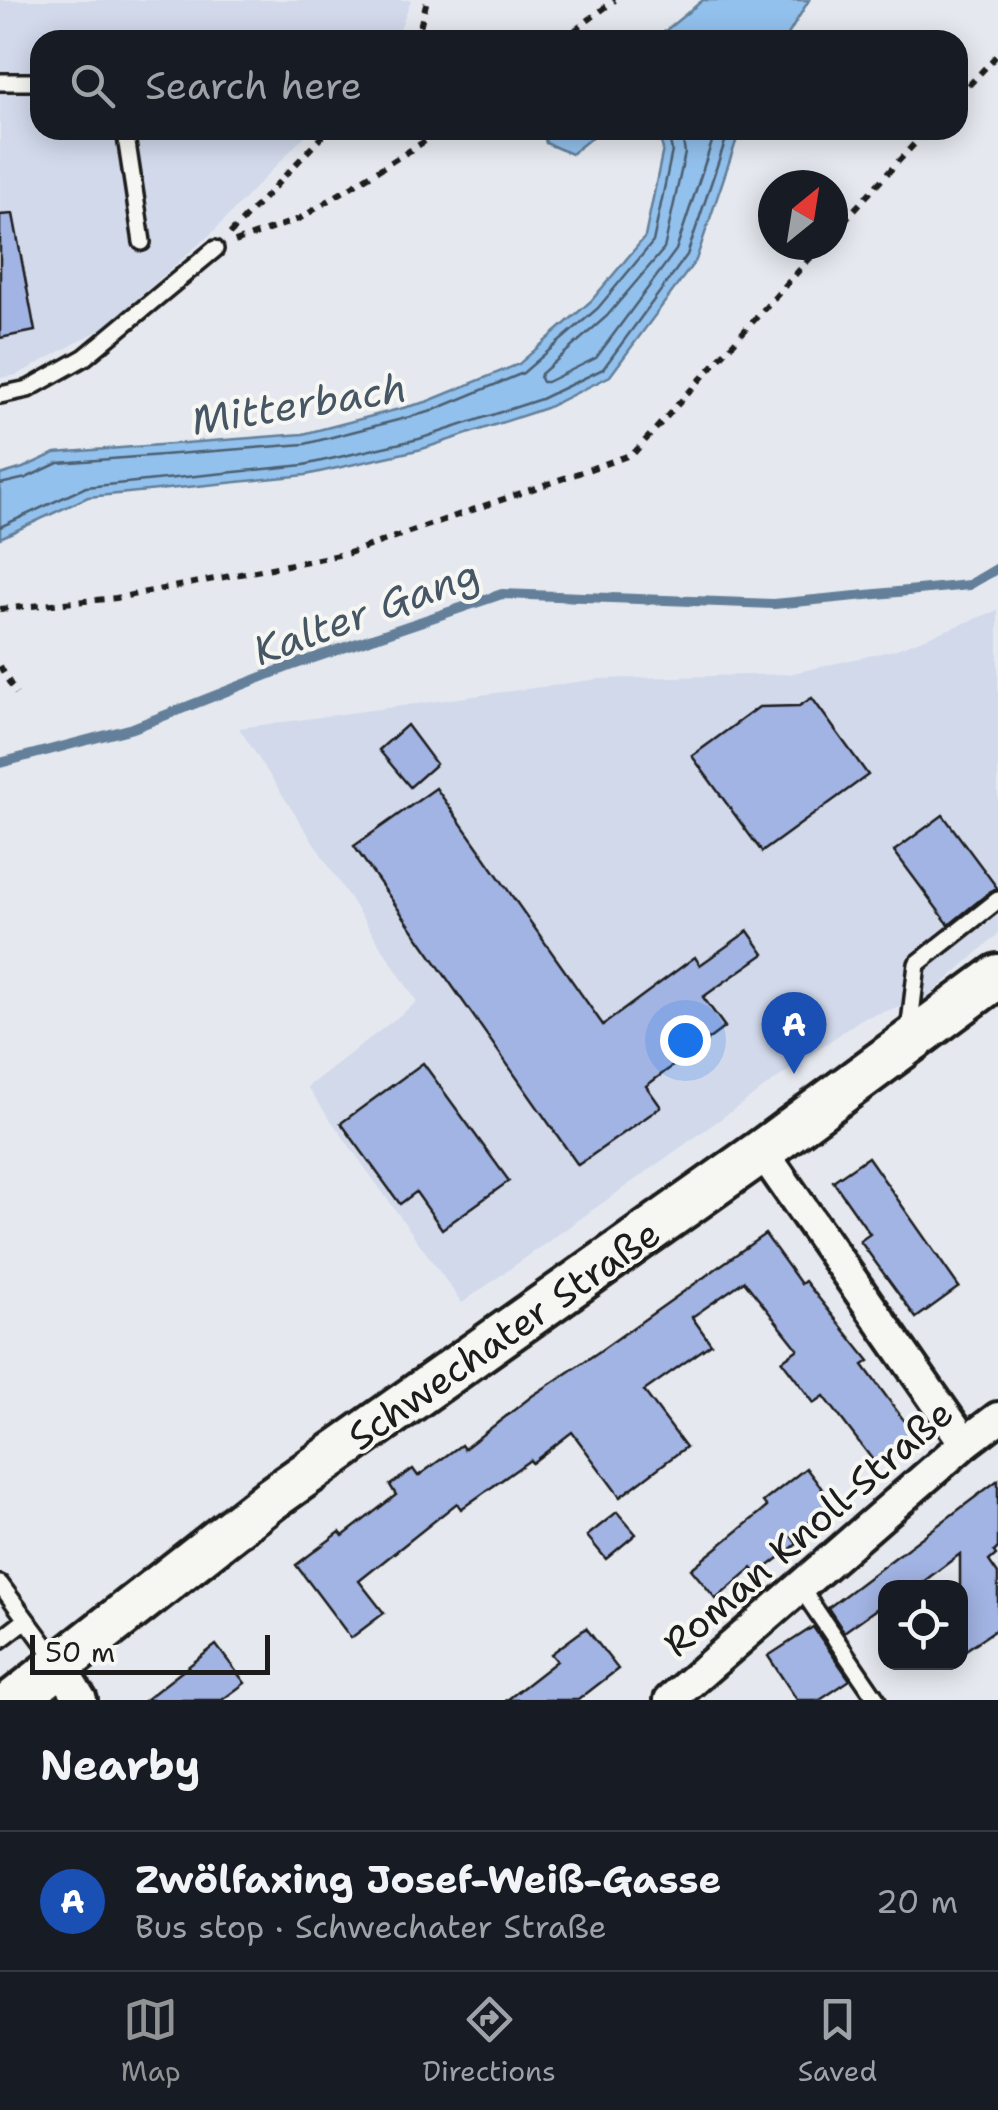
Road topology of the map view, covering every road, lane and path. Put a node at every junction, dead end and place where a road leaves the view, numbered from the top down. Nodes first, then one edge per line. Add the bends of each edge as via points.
1 (427, 0) edge
2 (615, 0) edge
3 (419, 30) edge
4 (575, 30) edge
5 (998, 54) edge
6 (0, 82) edge
7 (30, 82) edge
8 (968, 86) edge
9 (126, 140) edge
10 (319, 140) edge
11 (426, 140) edge
12 (918, 140) edge
13 (848, 217) edge
14 (142, 242) dead end
15 (215, 250) junction
16 (808, 260) edge
17 (0, 395) edge
18 (0, 609) edge
19 (0, 666) edge
20 (16, 694) dead end
21 (998, 900) edge
22 (998, 976) edge
23 (907, 1043) junction
24 (762, 1151) junction
25 (998, 1418) edge
26 (965, 1443) junction
27 (0, 1584) edge
28 (800, 1586) junction
29 (26, 1620) junction
30 (0, 1640) edge
31 (70, 1682) edge
32 (15, 1700) edge
33 (670, 1700) edge
34 (877, 1700) edge

1 - 3 path
2 - 4 path
5 - 8 path
6 - 7 lane
9 - 14 lane
10 - 15 path
11 - 15 path via 299,219
12 - 13 path
15 - 17 lane via 85,357 28,388
16 - 18 path via 633,454 349,553 116,598
19 - 20 path
21 - 23 lane via 918,964
22 - 23 main road, Schwechater Straße
23 - 24 main road, Schwechater Straße
24 - 26 street
24 - 31 main road, Schwechater Straße via 272,1499
25 - 26 street, Roman Knoll-Straße
26 - 28 street, Roman Knoll-Straße
27 - 29 lane
28 - 33 street, Roman Knoll-Straße
28 - 34 lane
29 - 30 lane
29 - 31 lane
31 - 32 main road, Schwechater Straße

